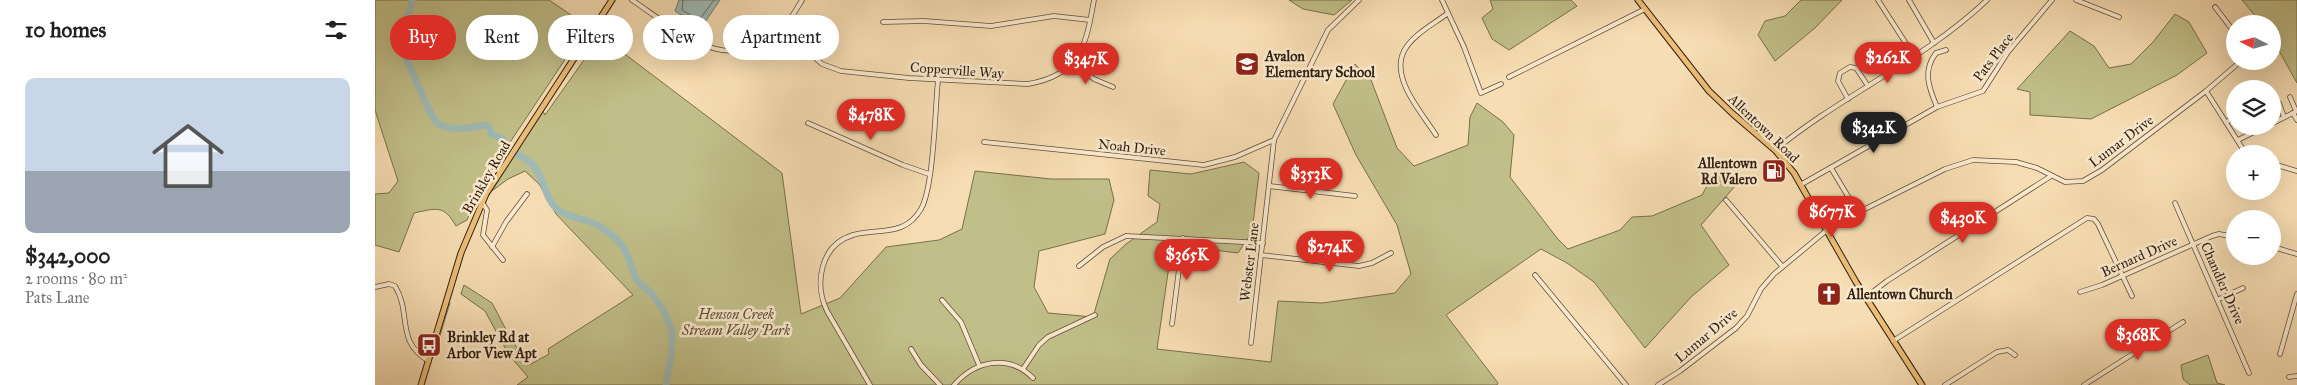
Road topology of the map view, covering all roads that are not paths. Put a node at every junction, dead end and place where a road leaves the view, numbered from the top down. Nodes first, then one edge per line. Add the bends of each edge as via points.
1 (612, 0) edge
2 (632, 0) edge
3 (802, 0) edge
4 (1093, 0) edge
5 (1359, 0) edge
6 (1442, 0) edge
7 (1638, 0) edge
8 (1878, 0) edge
9 (1909, 0) edge
10 (1987, 0) edge
11 (2052, 0) edge
12 (2075, 0) edge
13 (2215, 6) dead end
14 (1646, 8) junction
15 (1448, 13) junction
16 (791, 15) edge
17 (2119, 17) dead end
18 (1090, 20) junction
19 (2226, 21) edge
20 (883, 22) dead end
21 (1934, 43) junction
22 (1946, 50) dead end
23 (723, 51) edge
24 (1914, 56) junction
25 (818, 60) edge
26 (1073, 62) junction
27 (2230, 70) edge
28 (1509, 78) dead end
29 (938, 80) junction
30 (1501, 84) dead end
31 (1868, 86) junction
32 (1113, 87) dead end
33 (2206, 91) junction
34 (2290, 97) dead end
35 (1848, 99) junction
36 (1937, 107) junction
37 (2281, 108) edge
38 (2295, 111) edge
39 (2285, 117) junction
40 (2281, 119) edge
41 (2297, 120) edge
42 (2226, 122) edge
43 (808, 123) dead end
44 (1436, 134) dead end
45 (2235, 135) edge
46 (2246, 135) edge
47 (1274, 140) junction
48 (2238, 140) junction
49 (984, 142) dead end
50 (2241, 145) edge
51 (1775, 150) junction
52 (2281, 166) edge
53 (1831, 168) junction
54 (2297, 171) edge
55 (929, 174) junction
56 (2051, 176) junction
57 (1802, 184) junction
58 (1269, 186) junction
59 (527, 194) dead end
60 (1355, 196) dead end
61 (1726, 200) dead end
62 (482, 202) junction
63 (2175, 203) dead end
64 (1858, 213) junction
65 (1827, 230) junction
66 (2226, 235) edge
67 (1183, 238) junction
68 (1263, 243) junction
69 (2193, 244) junction
70 (492, 247) junction
71 (2281, 249) edge
72 (1391, 253) dead end
73 (2297, 254) edge
74 (1261, 255) junction
75 (503, 260) dead end
76 (1079, 266) dead end
77 (1783, 266) junction
78 (1535, 275) dead end
79 (2122, 276) junction
80 (375, 287) edge
81 (2243, 288) dead end
82 (2080, 292) dead end
83 (2297, 294) edge
84 (2132, 296) dead end
85 (1865, 298) junction
86 (2219, 299) junction
87 (942, 300) dead end
88 (1095, 315) dead end
89 (2183, 322) dead end
90 (1172, 324) dead end
91 (1893, 341) junction
92 (1251, 343) dead end
93 (911, 349) dead end
94 (2280, 354) dead end
95 (2015, 355) dead end
96 (429, 361) junction
97 (979, 365) junction
98 (1023, 369) junction
99 (2249, 374) dead end
100 (2297, 376) edge
101 (2289, 377) dead end
102 (1033, 378) dead end
103 (421, 385) edge
104 (870, 385) edge
105 (940, 385) edge
106 (954, 385) edge
107 (1626, 385) edge
108 (1658, 385) edge
109 (1922, 385) edge
110 (1945, 385) edge
111 (2084, 385) edge

1 - 62 main road, Brinkley Road
2 - 23 street via 694,41
3 - 16 street
4 - 18 street, Copperville Way
5 - 47 street, Webster Lane via 1328,30
6 - 15 street
7 - 14 main road, Allentown Road
8 - 24 street
9 - 21 street
10 - 21 street
11 - 36 street, Pats Place via 2008,52 1987,88
12 - 17 street
13 - 19 street
14 - 28 street
14 - 51 main road, Allentown Road via 1713,95
15 - 30 street via 1481,92
15 - 44 street via 1412,41 1404,51 1401,64 1404,82
18 - 20 street via 1054,16 991,26 924,21
18 - 26 street, Copperville Way via 1087,40
21 - 24 street
22 - 36 street via 1934,56 1927,74
24 - 31 street
25 - 29 street, Copperville Way via 835,69
26 - 29 street, Copperville Way via 1049,78 1028,84
26 - 32 street via 1089,76
27 - 33 street, Lumar Drive
29 - 55 street
31 - 35 street
31 - 35 street via 1856,68 1848,67 1839,75 1838,81
33 - 42 street
33 - 56 street, Lumar Drive via 2090,178 2075,183
34 - 38 street
35 - 51 street
36 - 53 street, Pats Place
37 - 39 street
38 - 39 street
38 - 41 street
39 - 40 street
43 - 55 street
45 - 48 street
46 - 48 street
47 - 49 street, Noah Drive via 1229,159 1204,165
47 - 58 street, Webster Lane
48 - 50 street
51 - 57 main road, Allentown Road
52 - 54 street
53 - 57 street, Pats Place
53 - 64 street
55 - 104 street via 922,208 910,223 889,231 854,235 843,240 825,259 821,271 822,301
56 - 64 street, Lumar Drive via 2009,160 1966,162 1928,177
56 - 85 street
57 - 65 main road, Allentown Road
58 - 60 street
58 - 68 street, Webster Lane
59 - 70 street
61 - 77 street
62 - 70 street via 487,210 483,235
62 - 96 main road, Brinkley Road via 461,253
63 - 69 street, Chandler Drive
64 - 65 street, Lumar Drive
65 - 77 street, Lumar Drive
65 - 85 main road, Allentown Road
66 - 69 street, Bernard Drive via 2217,234
67 - 68 street
67 - 76 street via 1126,236 1103,247
67 - 90 street
68 - 74 street, Webster Lane
69 - 79 street, Bernard Drive
69 - 86 street, Chandler Drive
70 - 75 street
71 - 73 street
72 - 74 street via 1359,266
74 - 92 street, Webster Lane
77 - 108 street, Lumar Drive via 1764,285 1747,316 1736,328
78 - 107 street
79 - 82 street, Bernard Drive
79 - 84 street
79 - 91 street via 2099,224 2087,218
80 - 96 street via 395,286 411,345 417,354
81 - 86 street
83 - 94 street
85 - 91 main road, Allentown Road
86 - 99 street, Chandler Drive
87 - 97 street via 961,322
88 - 98 street via 1048,337
89 - 111 street
91 - 109 main road, Allentown Road
93 - 105 street
95 - 110 street via 2008,350 1997,352
96 - 103 main road, Brinkley Road
97 - 98 street via 1001,362
97 - 106 street via 961,376
98 - 102 street
100 - 101 street

